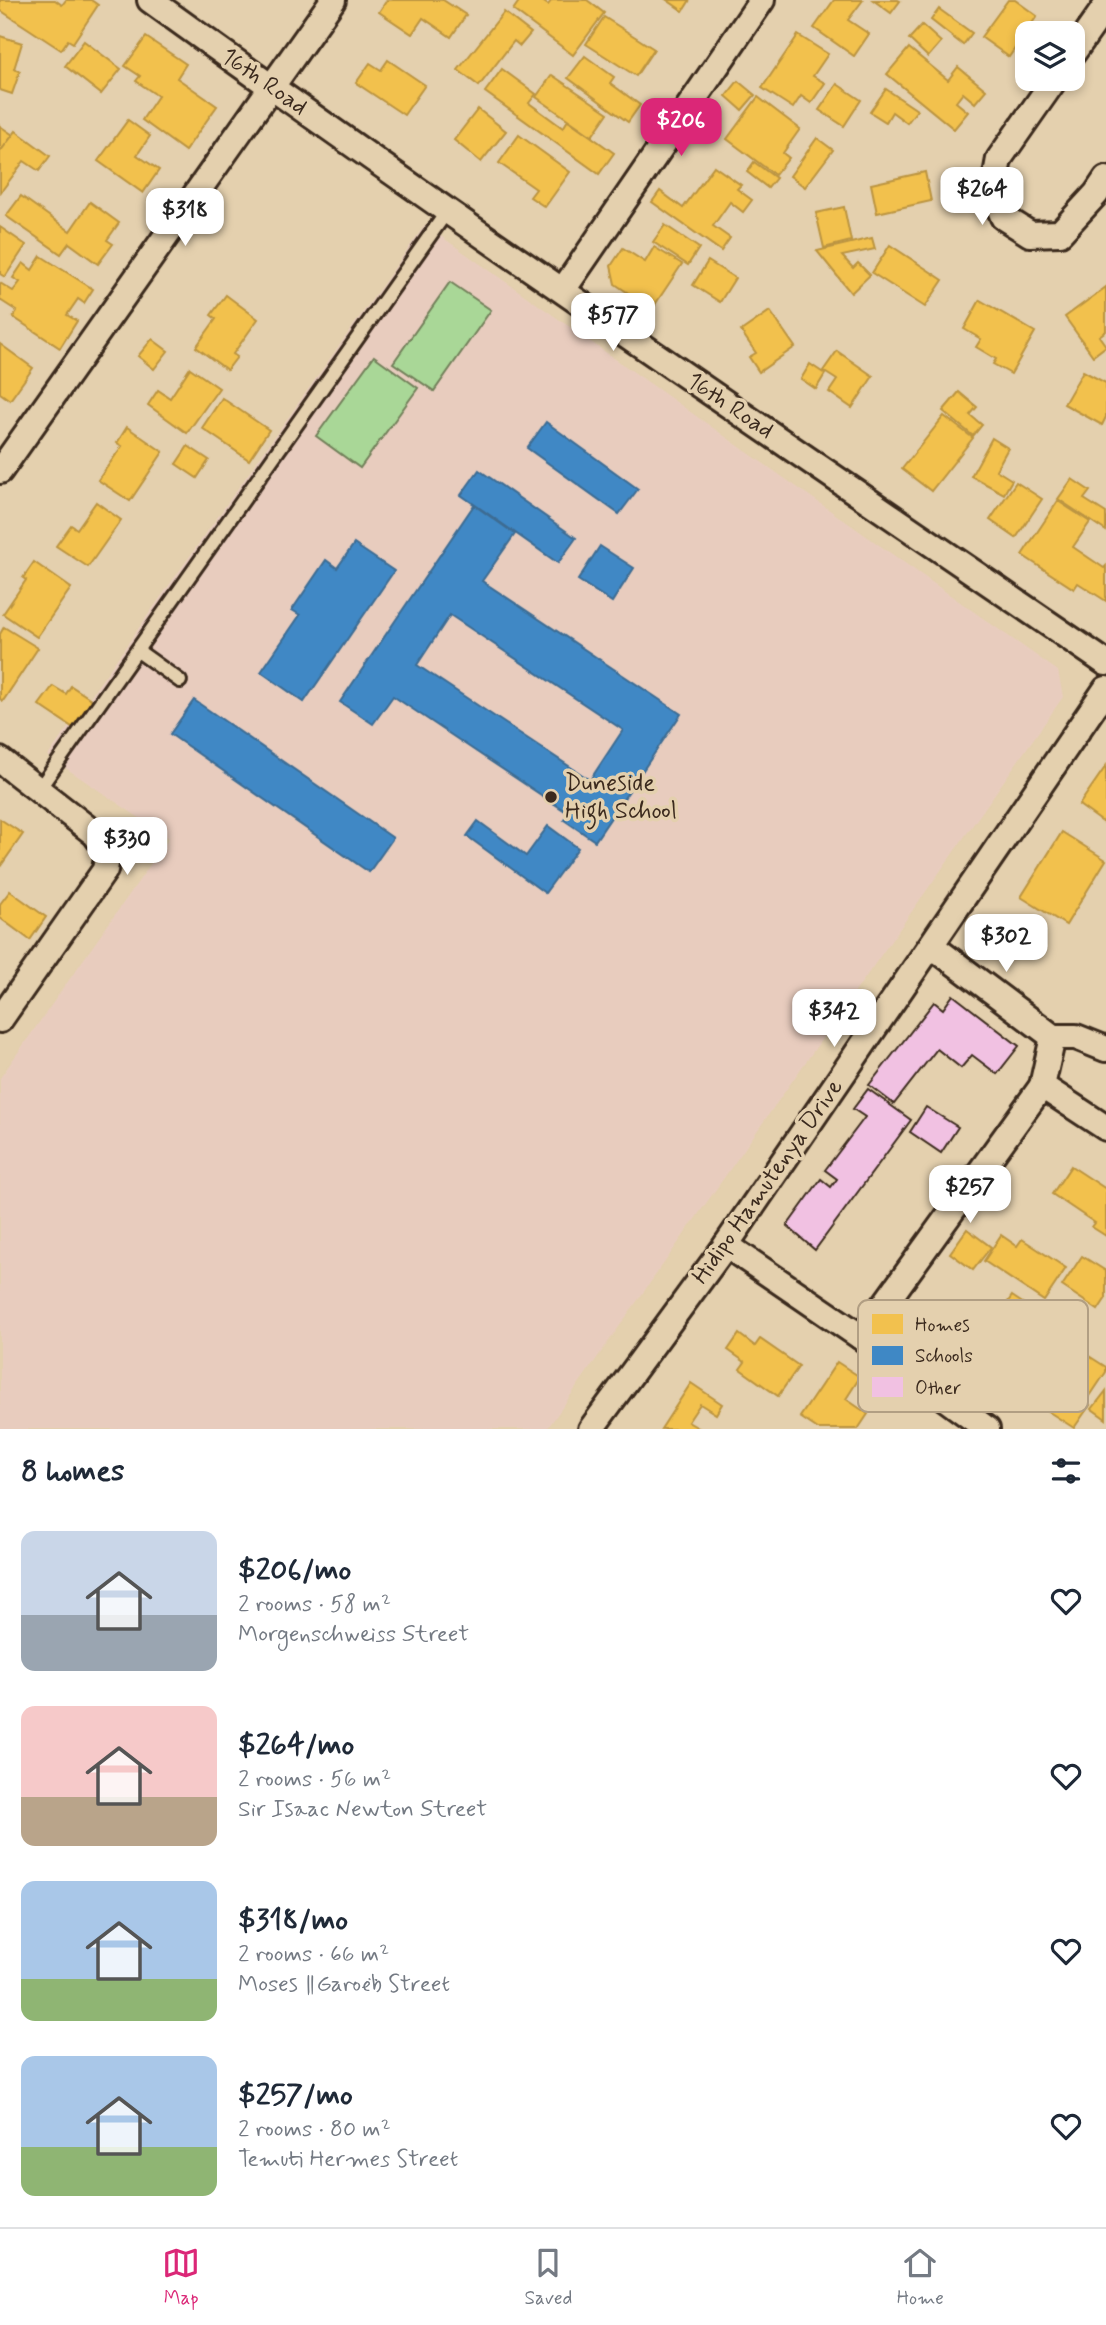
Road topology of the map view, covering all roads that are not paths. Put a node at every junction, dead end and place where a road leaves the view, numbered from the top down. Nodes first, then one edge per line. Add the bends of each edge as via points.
1 (150, 0) edge
2 (333, 0) edge
3 (762, 0) edge
4 (1106, 6) edge
5 (1085, 36) edge
6 (271, 87) junction
7 (1047, 91) edge
8 (1106, 179) edge
9 (448, 211) junction
10 (563, 290) junction
11 (0, 471) edge
12 (138, 651) junction
13 (1106, 663) edge
14 (180, 681) dead end
15 (1106, 689) edge
16 (0, 760) edge
17 (39, 789) junction
18 (932, 946) junction
19 (0, 1020) edge
20 (1053, 1037) junction
21 (1106, 1049) edge
22 (1042, 1086) junction
23 (1106, 1128) edge
24 (726, 1245) junction
25 (888, 1300) edge
26 (858, 1335) edge
27 (964, 1412) edge
28 (591, 1429) edge
29 (987, 1429) edge

1 - 6 street, 16th Road
2 - 6 street
3 - 10 street
4 - 5 street
6 - 9 street, 16th Road
6 - 11 street
7 - 8 street via 999,159 993,191 1003,218 1030,234 1060,233
9 - 10 street, 16th Road
9 - 12 lane
10 - 13 street, 16th Road
12 - 14 lane
12 - 17 lane
15 - 18 street, Hidipo Hamutenya Drive
16 - 17 street
17 - 19 street via 94,834 108,852 105,870
18 - 20 street
18 - 24 street, Hidipo Hamutenya Drive
20 - 21 street via 1076,1038
20 - 22 street
22 - 23 street
22 - 25 street
24 - 26 street
24 - 28 street, Hidipo Hamutenya Drive
27 - 29 street

